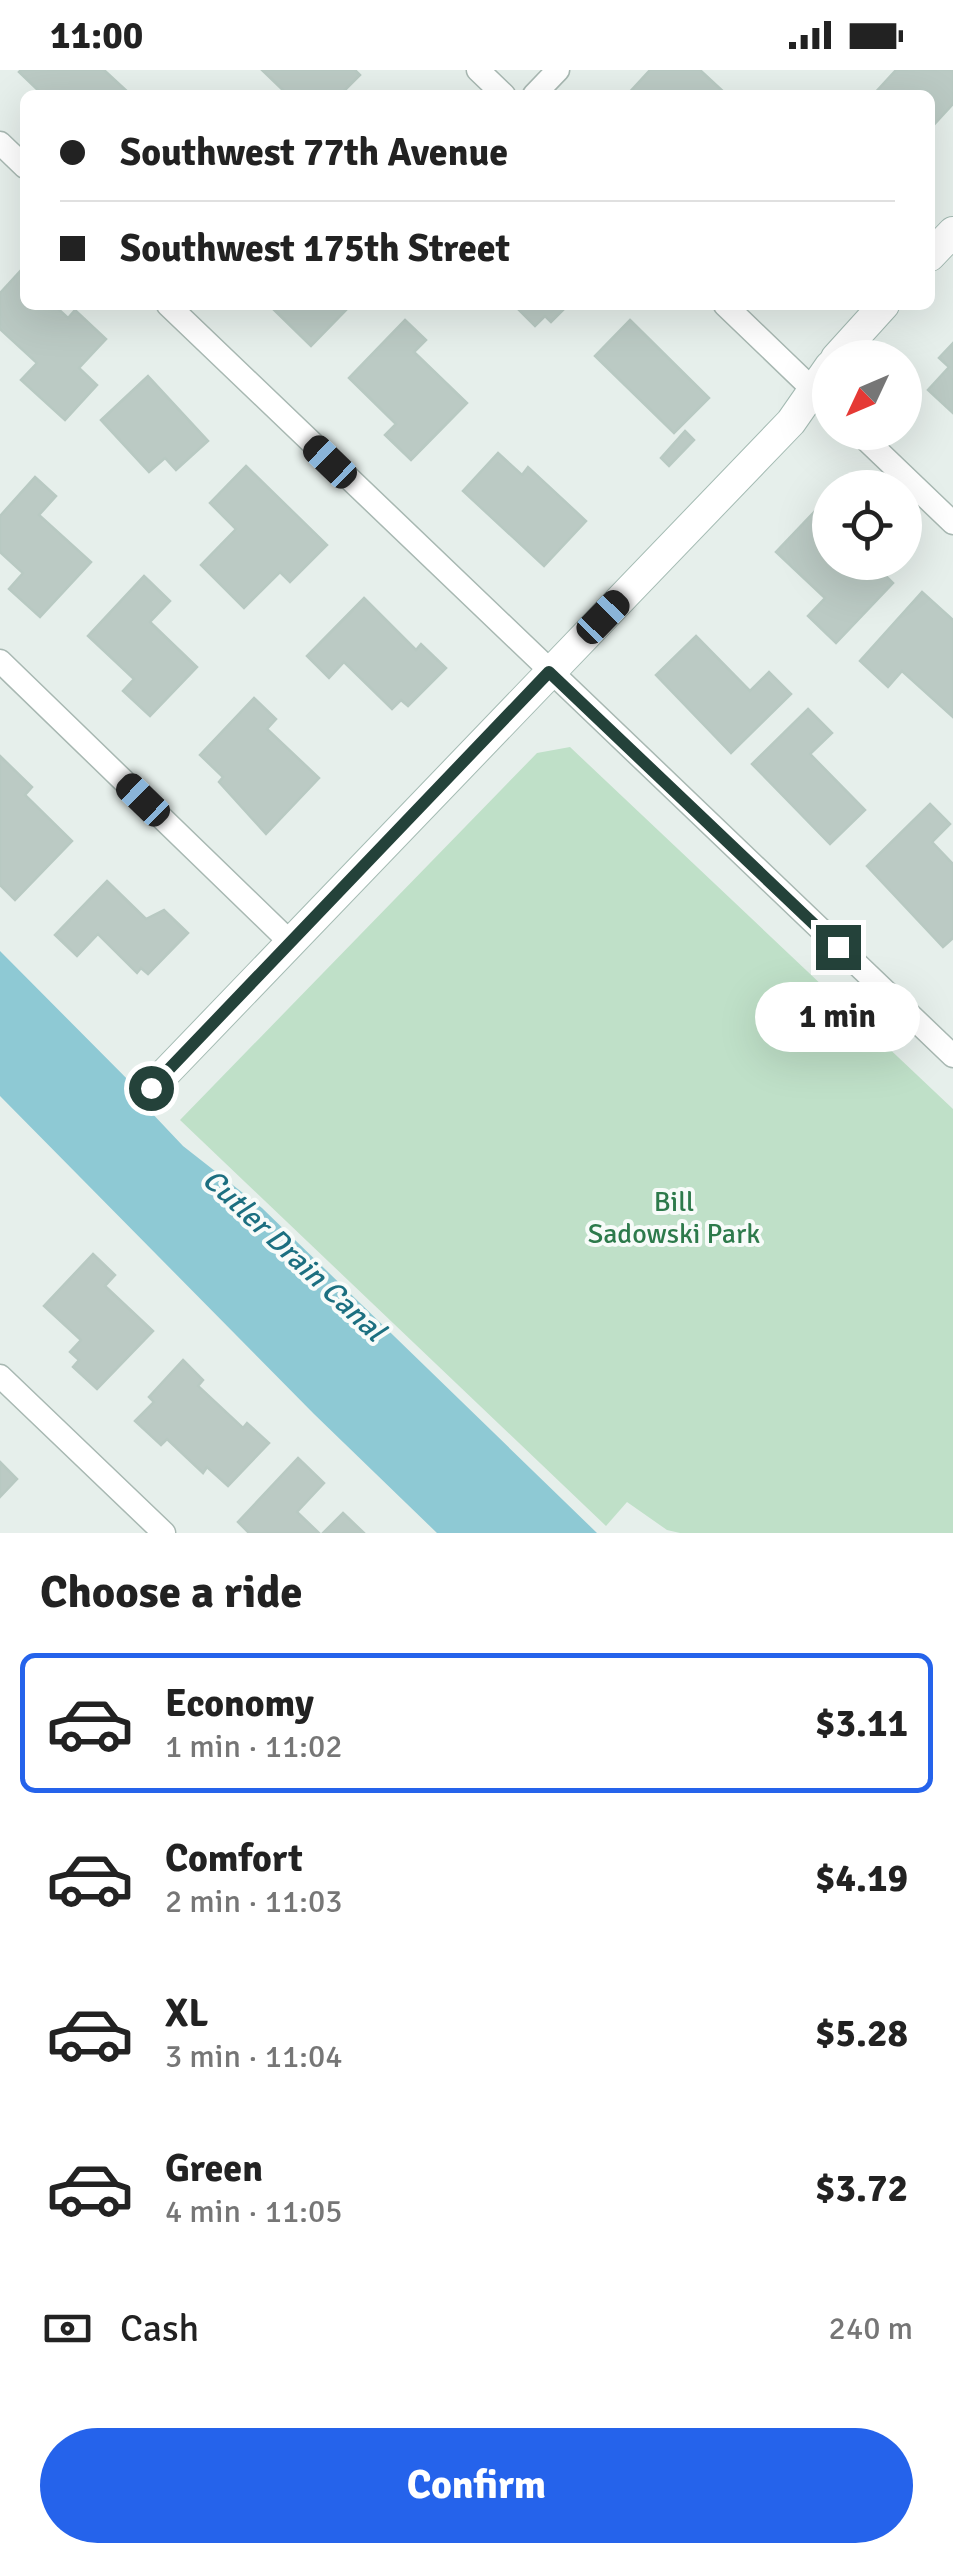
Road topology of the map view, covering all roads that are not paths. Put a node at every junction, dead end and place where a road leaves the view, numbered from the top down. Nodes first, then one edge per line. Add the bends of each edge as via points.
1 (478, 70) edge
2 (558, 70) edge
3 (499, 90) edge
4 (539, 90) edge
5 (0, 143) edge
6 (20, 163) edge
7 (953, 232) edge
8 (935, 251) edge
9 (173, 310) edge
10 (731, 310) edge
11 (879, 310) edge
12 (852, 340) edge
13 (812, 377) edge
14 (812, 399) edge
15 (877, 450) edge
16 (953, 522) edge
17 (0, 661) edge
18 (549, 672) junction
19 (292, 943) junction
20 (953, 1056) edge
21 (151, 1088) dead end
22 (0, 1376) edge
23 (164, 1533) edge

1 - 3 street
2 - 4 street
5 - 6 street
7 - 8 street
9 - 18 street
10 - 13 street
11 - 12 street
14 - 18 street
15 - 16 street
17 - 19 street
18 - 19 street
18 - 20 street
19 - 21 street
22 - 23 street

